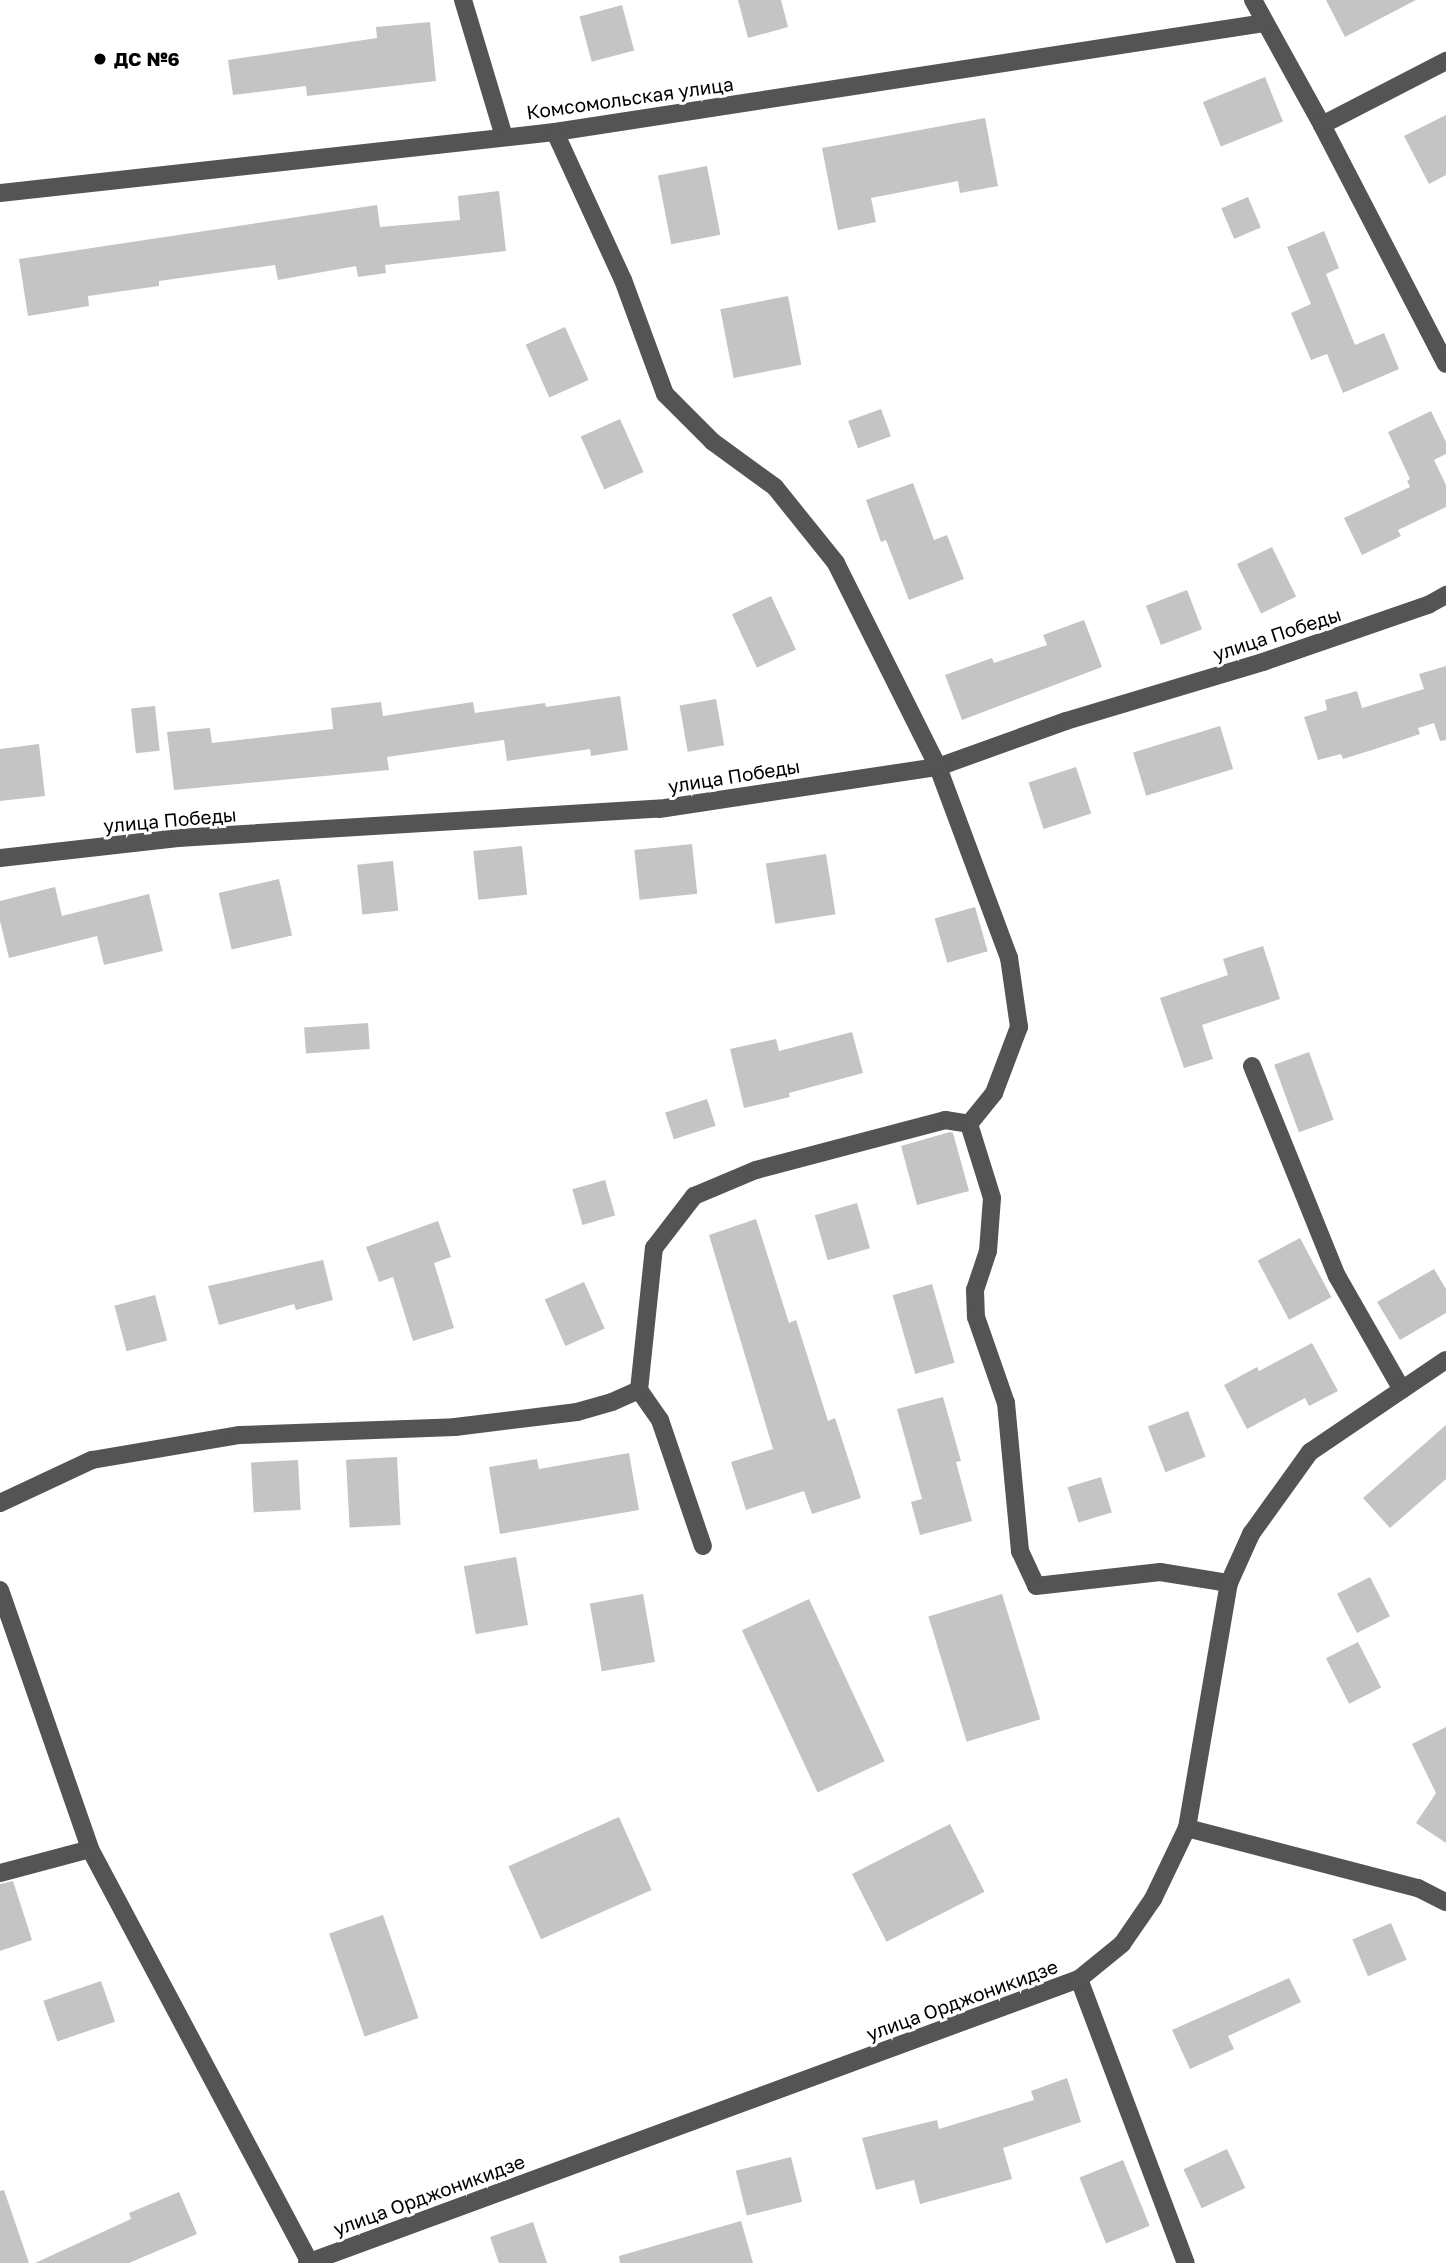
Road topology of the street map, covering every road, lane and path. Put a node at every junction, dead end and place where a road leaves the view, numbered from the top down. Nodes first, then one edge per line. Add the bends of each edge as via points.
1 (463, 0) edge
2 (1253, 0) edge
3 (1264, 23) junction
4 (1446, 61) edge
5 (1322, 125) junction
6 (555, 132) junction
7 (504, 137) junction
8 (0, 193) edge
9 (1446, 364) edge
10 (1446, 595) edge
11 (938, 766) junction
12 (0, 859) edge
13 (1252, 1066) dead end
14 (969, 1124) junction
15 (1446, 1360) edge
16 (639, 1390) junction
17 (1402, 1390) junction
18 (0, 1503) edge
19 (704, 1546) dead end
20 (1229, 1583) junction
21 (0, 1590) edge
22 (1187, 1828) junction
23 (90, 1849) junction
24 (0, 1873) edge
25 (1446, 1902) edge
26 (1079, 1979) junction
27 (308, 2262) edge
28 (1186, 2263) edge

1 - 7 street
2 - 3 street
3 - 5 street
3 - 6 street, Комсомольская улица
4 - 5 street
5 - 9 street
6 - 7 street, Комсомольская улица
6 - 11 street via 623,280 665,394 713,442 775,487 836,563
7 - 8 street, Комсомольская улица
10 - 11 street, улица Победы via 1263,662 1066,721
11 - 12 street, улица Победы via 659,809 178,838
11 - 14 street via 1009,958 1019,1027 994,1093
13 - 17 street via 1337,1276
14 - 16 street via 945,1120 756,1170 694,1196 654,1248
14 - 20 street via 992,1198 988,1251 975,1290 976,1317 1006,1404 1020,1551 1036,1586 1160,1572
15 - 17 street, улица Орджоникидзе
16 - 18 street via 577,1412 455,1427 240,1435 92,1460
16 - 19 street via 660,1420
17 - 20 street, улица Орджоникидзе via 1310,1452 1251,1534
20 - 22 street, улица Орджоникидзе
21 - 23 street
22 - 25 street via 1418,1888
22 - 26 street, улица Орджоникидзе via 1153,1899 1122,1944
23 - 24 street
23 - 27 street
26 - 27 street, улица Орджоникидзе
26 - 28 street

